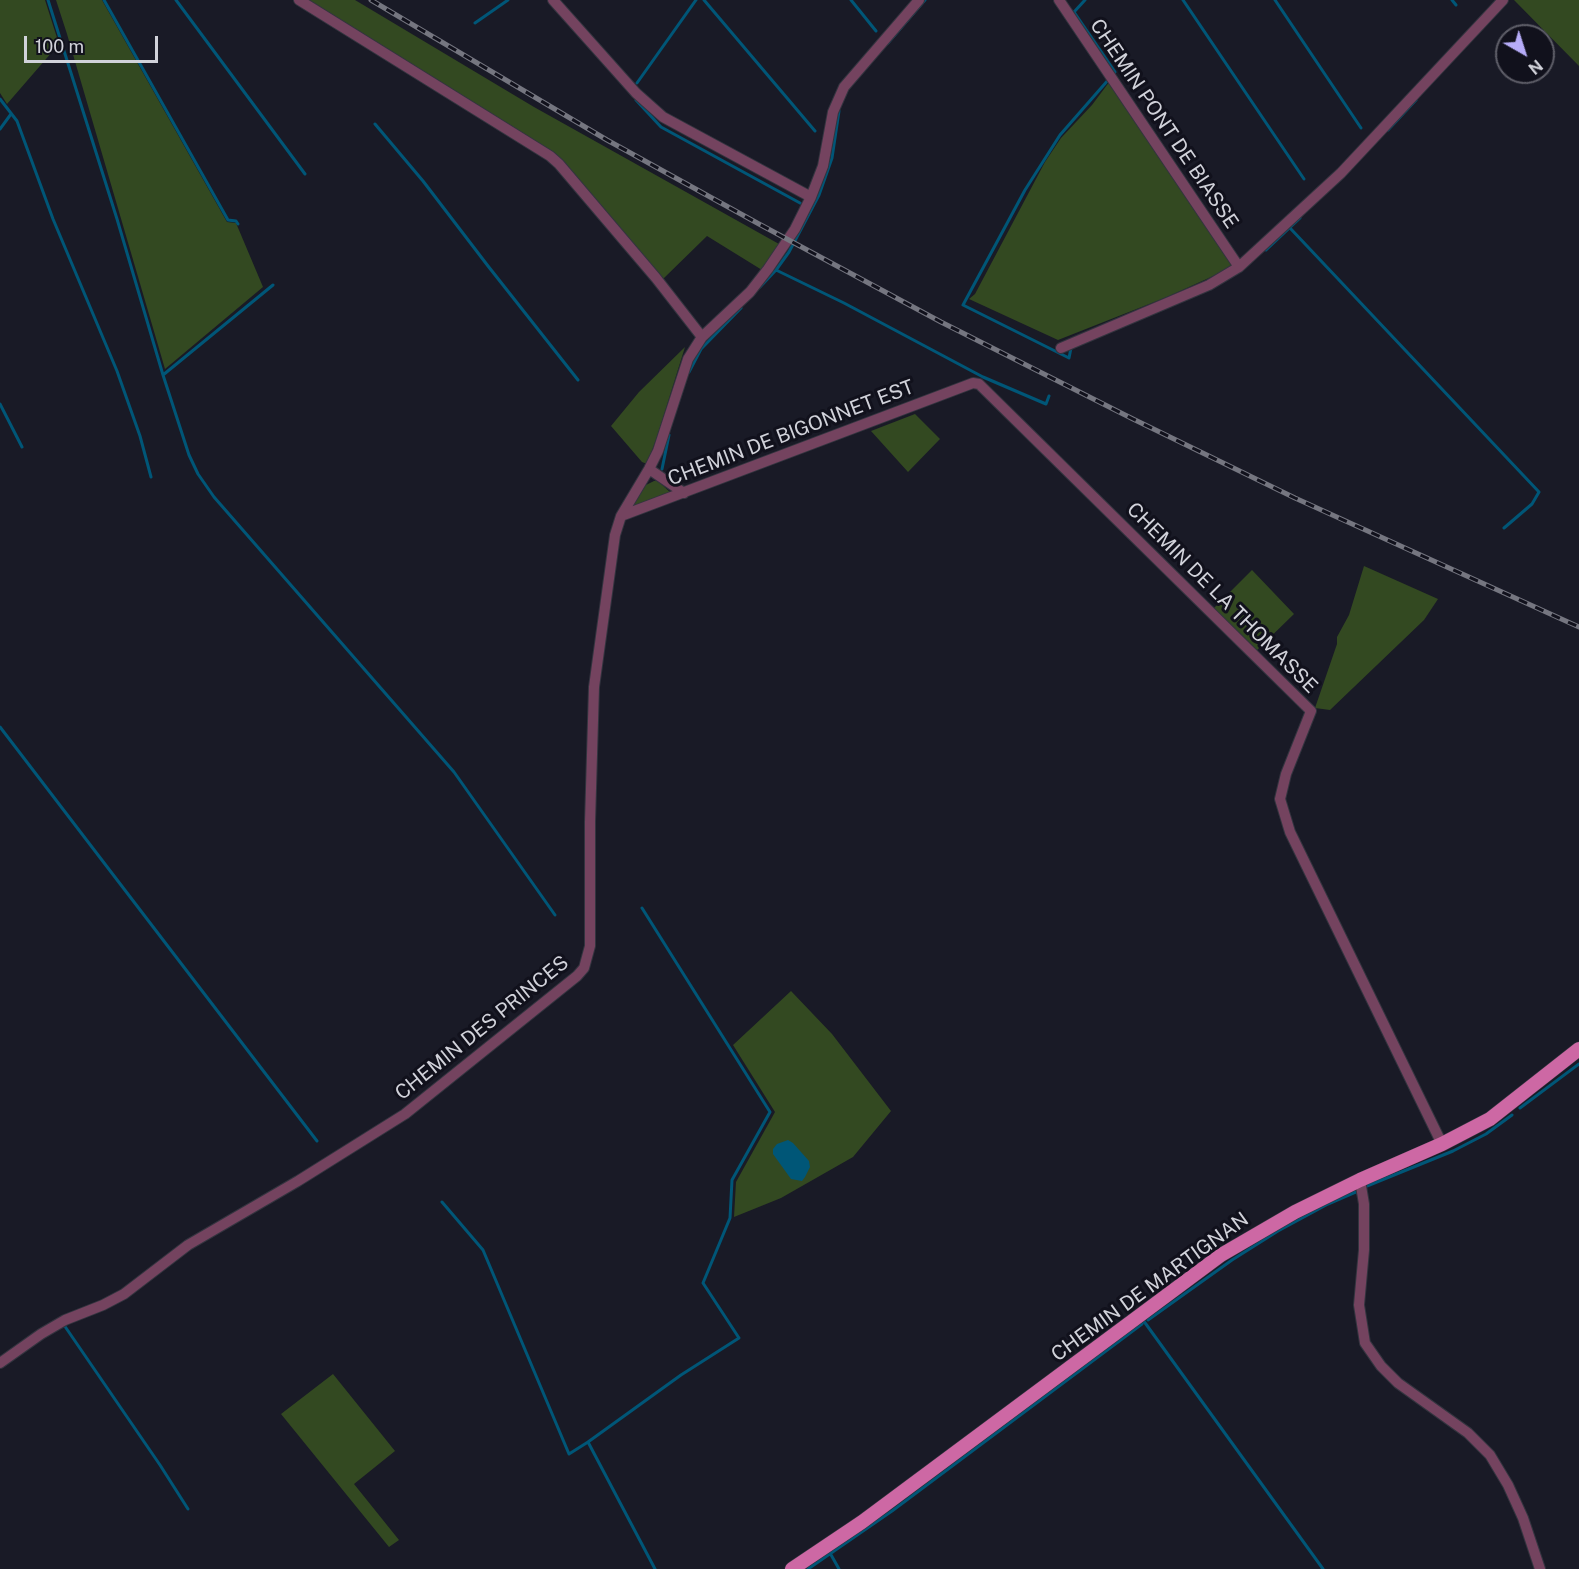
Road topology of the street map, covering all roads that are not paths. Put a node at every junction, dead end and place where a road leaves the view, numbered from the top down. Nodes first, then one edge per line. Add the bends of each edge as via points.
1 (299, 0) edge
2 (553, 0) edge
3 (919, 0) edge
4 (1059, 0) edge
5 (1503, 0) edge
6 (811, 197) junction
7 (1239, 267) junction
8 (702, 337) junction
9 (1061, 348) dead end
10 (973, 383) joint
11 (649, 469) junction
12 (684, 493) junction
13 (621, 516) junction
14 (1579, 1049) edge
15 (1442, 1144) junction
16 (1360, 1180) junction
17 (0, 1364) edge
18 (792, 1569) edge
19 (1540, 1569) edge

1 - 8 street via 550,156
2 - 6 street via 636,93 663,117
3 - 6 street, CHEMIN DES PRINCES via 844,87 832,112 823,166
4 - 7 street, CHEMIN PONT DE BIASSE
5 - 7 street via 1341,173
6 - 8 street, CHEMIN DES PRINCES via 768,269 750,292
7 - 9 street via 1209,285
8 - 11 street, CHEMIN DES PRINCES via 688,358
10 - 12 street, CHEMIN DE BIGONNET EST
10 - 15 street, CHEMIN DE LA THOMASSE via 980,384 1311,711 1289,764 1280,799 1290,831
11 - 12 street
11 - 13 street, CHEMIN DES PRINCES
12 - 13 street, CHEMIN DE BIGONNET EST
13 - 17 street, CHEMIN DES PRINCES via 594,687 590,946 584,968 405,1114 188,1245 124,1294 57,1324
14 - 15 main road, CHEMIN DE MARTIGNAN via 1490,1119
15 - 16 main road, CHEMIN DE MARTIGNAN
16 - 18 main road, CHEMIN DE MARTIGNAN via 1221,1255
16 - 19 street via 1364,1251 1359,1305 1365,1343 1398,1383 1468,1433 1490,1455 1523,1518

